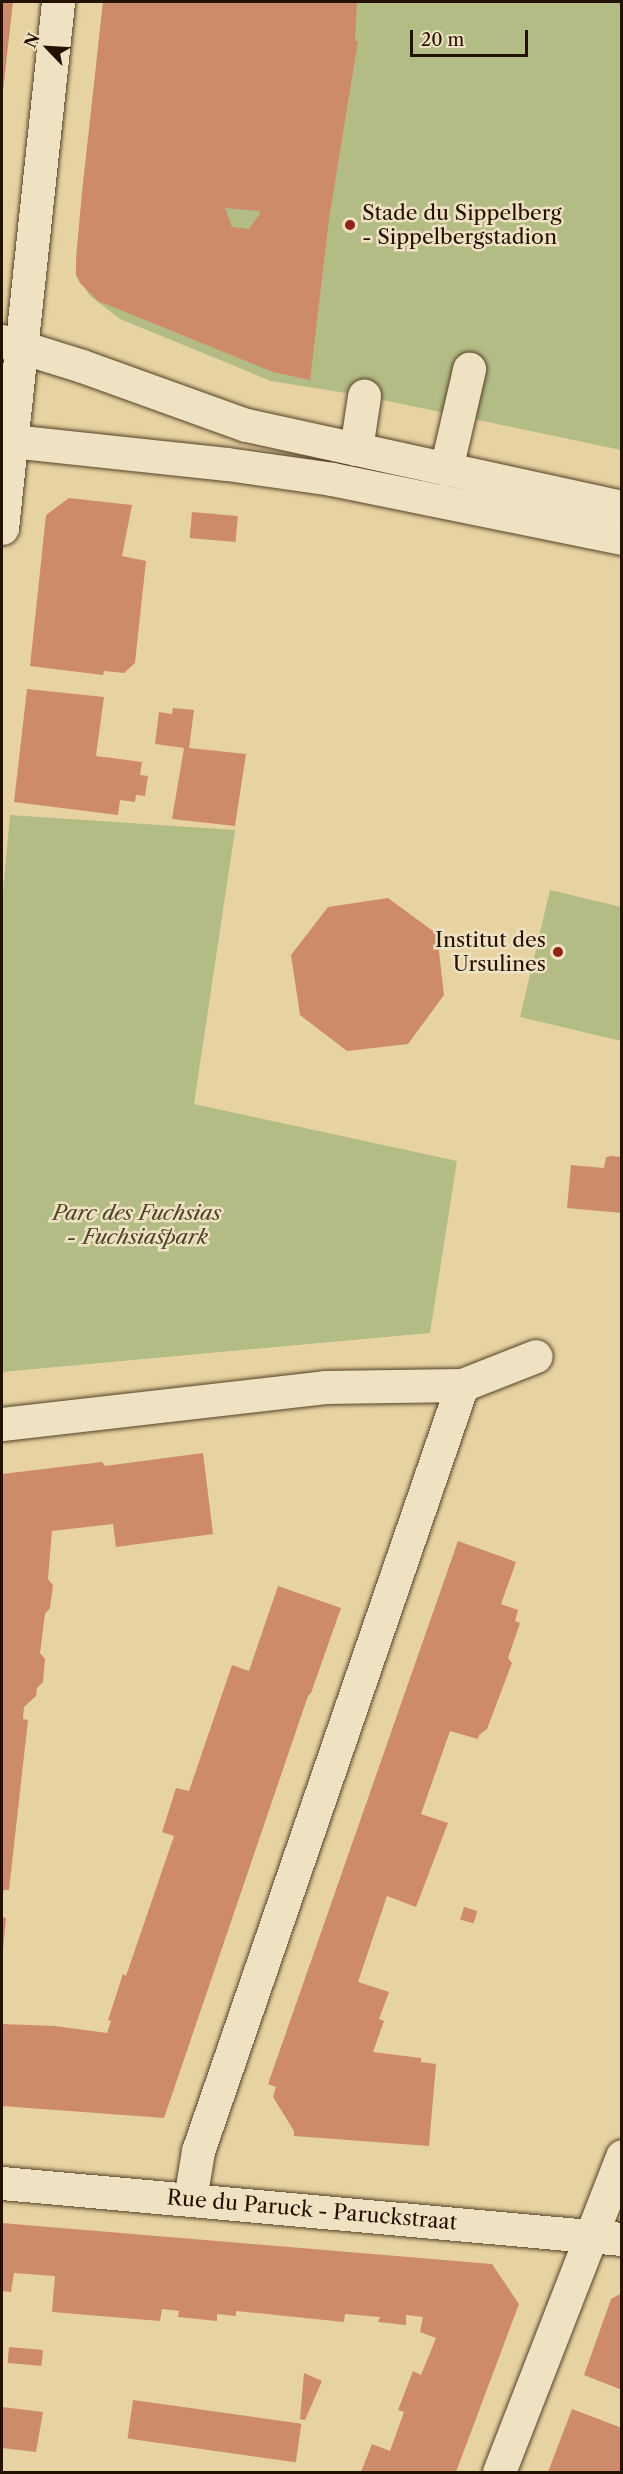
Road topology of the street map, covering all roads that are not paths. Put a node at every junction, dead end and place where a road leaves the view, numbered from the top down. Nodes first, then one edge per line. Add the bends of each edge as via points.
1 (58, 2) edge
2 (11, 344) edge
3 (469, 369) dead end
4 (364, 396) dead end
5 (6, 441) edge
6 (356, 449) junction
7 (446, 469) junction
8 (621, 507) edge
9 (2, 528) edge
10 (621, 538) edge
11 (536, 1356) dead end
12 (462, 1385) junction
13 (2, 1424) edge
14 (621, 2156) edge
15 (2, 2183) edge
16 (190, 2199) junction
17 (606, 2237) edge
18 (499, 2472) edge

1 - 2 street
2 - 5 street
2 - 6 street via 246,425
3 - 7 street
4 - 6 street
5 - 9 street
5 - 10 street via 332,479
6 - 7 street
7 - 8 street
11 - 12 street
12 - 13 street via 325,1387
12 - 16 street via 198,2151
14 - 17 street
15 - 16 street, Rue du Paruck - Paruckstraat
16 - 17 street, Rue du Paruck - Paruckstraat
17 - 18 street

